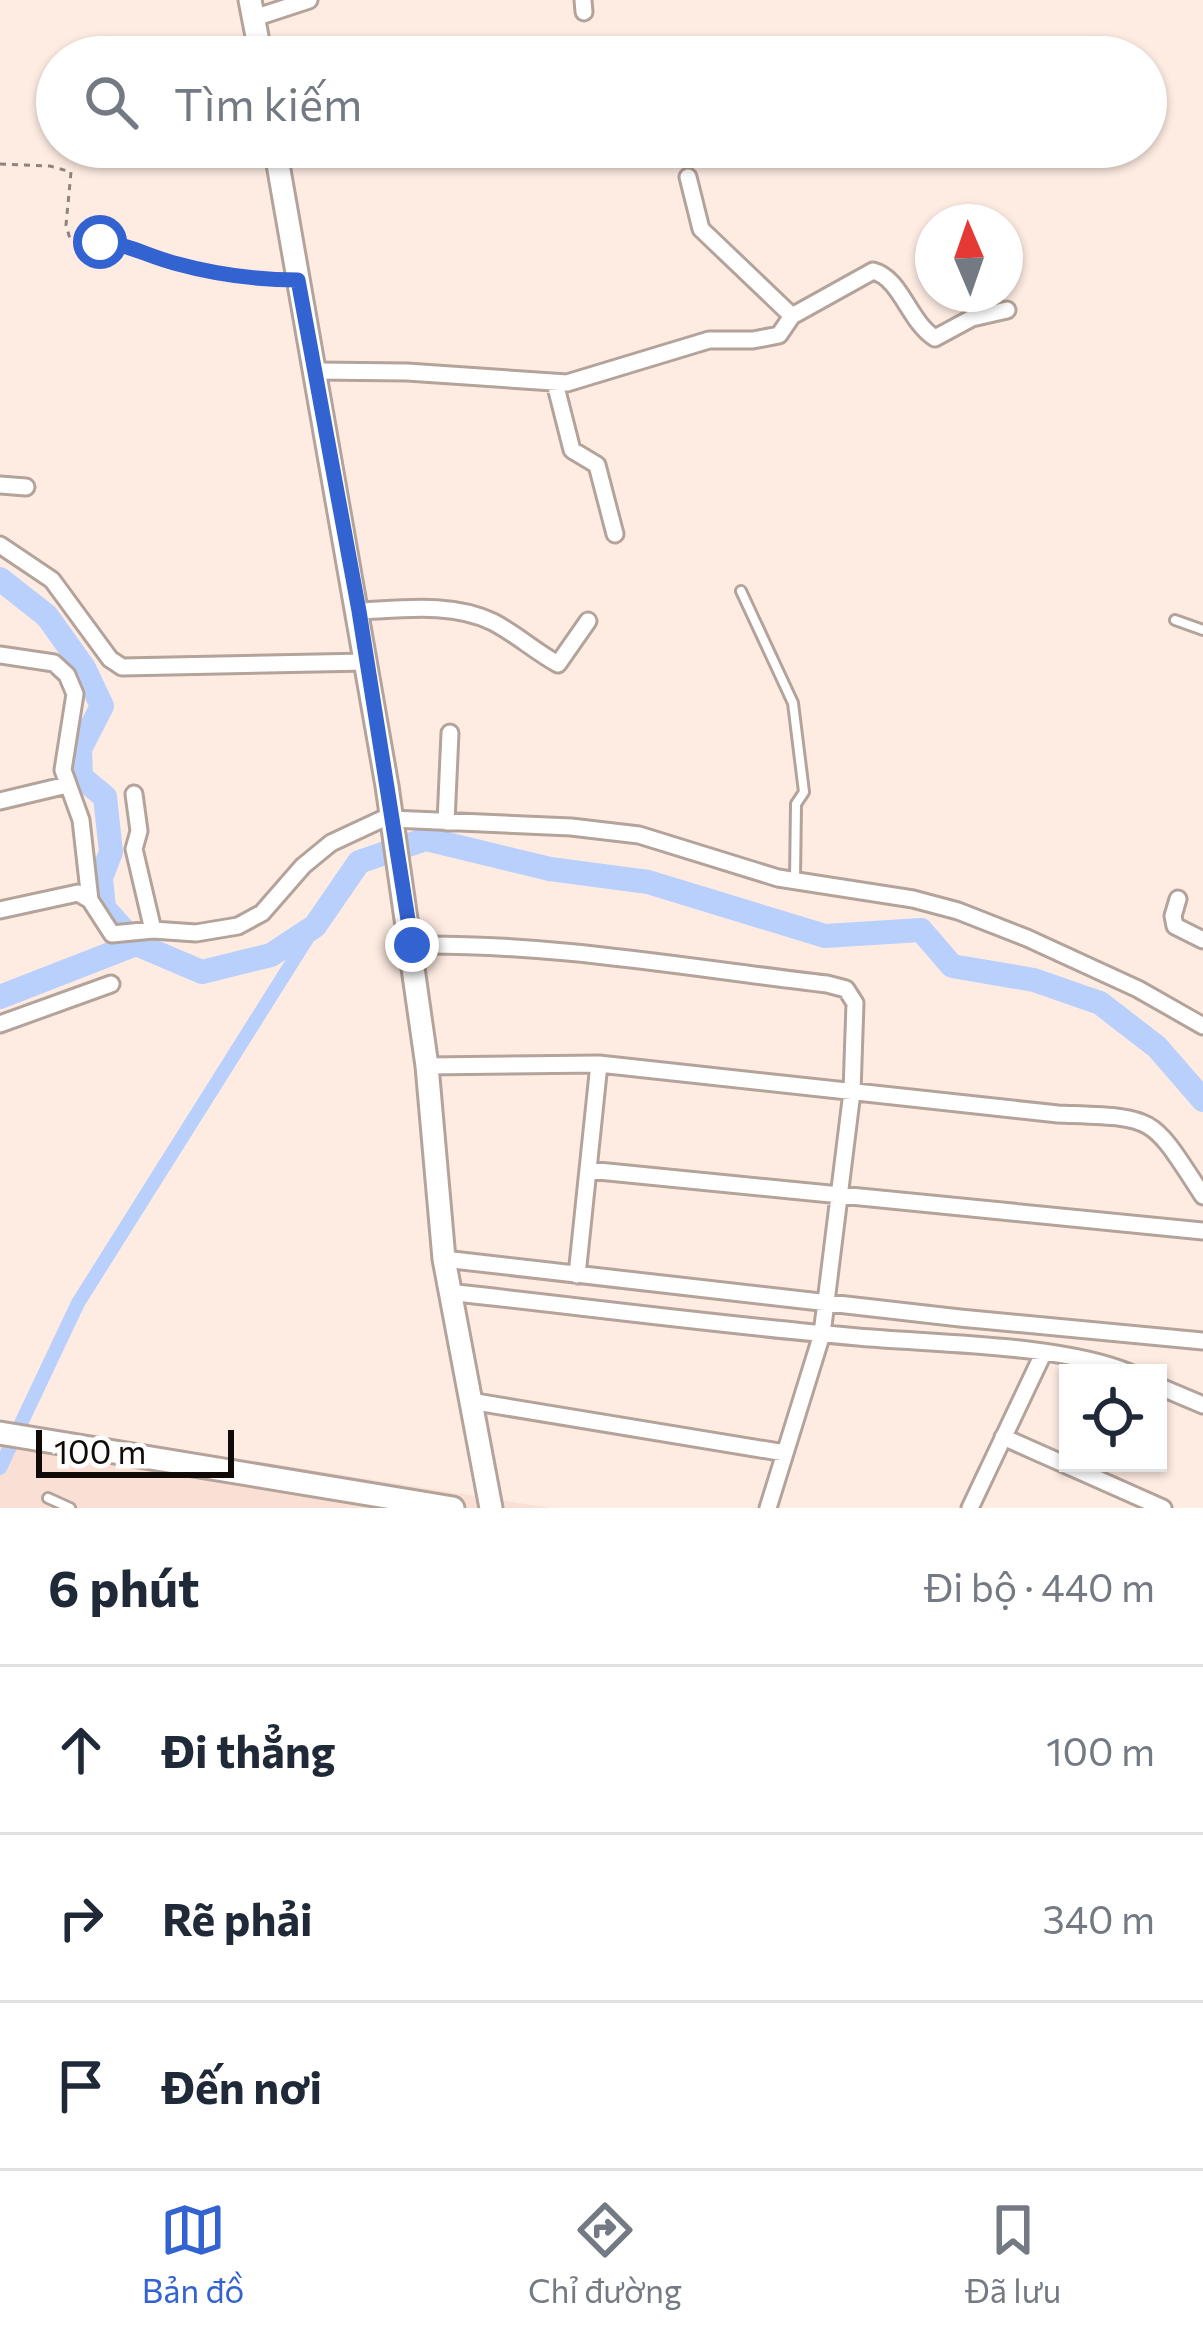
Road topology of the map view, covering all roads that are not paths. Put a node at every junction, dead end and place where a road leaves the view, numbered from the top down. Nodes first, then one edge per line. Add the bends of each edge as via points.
1 (309, 0) edge
2 (252, 9) edge
3 (279, 168) edge
4 (688, 177) dead end
5 (998, 312) edge
6 (792, 316) junction
7 (316, 371) junction
8 (555, 383) junction
9 (0, 485) edge
10 (26, 488) dead end
11 (615, 534) dead end
12 (0, 544) edge
13 (741, 591) dead end
14 (359, 611) junction
15 (1175, 620) dead end
16 (588, 621) dead end
17 (1203, 630) edge
18 (0, 656) edge
19 (367, 662) junction
20 (451, 733) dead end
21 (67, 784) junction
22 (134, 794) dead end
23 (0, 801) edge
24 (392, 820) junction
25 (446, 822) junction
26 (795, 881) junction
27 (1178, 899) dead end
28 (90, 900) junction
29 (0, 910) edge
30 (145, 931) junction
31 (1203, 940) edge
32 (412, 945) junction
33 (111, 984) dead end
34 (0, 1024) edge
35 (1203, 1026) edge
36 (599, 1064) junction
37 (427, 1066) junction
38 (852, 1092) junction
39 (588, 1170) junction
40 (1203, 1196) edge
41 (838, 1197) junction
42 (1203, 1232) edge
43 (444, 1259) junction
44 (577, 1275) junction
45 (448, 1292) junction
46 (826, 1302) junction
47 (822, 1334) junction
48 (1203, 1341) edge
49 (1043, 1354) junction
50 (1104, 1364) edge
51 (1167, 1389) edge
52 (470, 1401) junction
53 (1203, 1406) edge
54 (19, 1436) edge
55 (1004, 1437) junction
56 (785, 1454) junction
57 (48, 1498) dead end
58 (387, 1503) edge
59 (70, 1508) edge
60 (453, 1508) edge
61 (491, 1508) edge
62 (768, 1508) edge
63 (970, 1508) edge
64 (1163, 1508) edge

1 - 2 street
3 - 7 street
4 - 6 street via 701,229
5 - 6 street via 934,338 877,271
6 - 8 street via 772,337 709,340
7 - 8 street
7 - 14 street
8 - 11 street via 572,450 597,465
9 - 10 street
12 - 19 street via 52,580 122,667
13 - 26 lane via 793,703 804,786 796,804
14 - 16 street via 465,613 558,664
14 - 19 street
15 - 17 lane
18 - 21 street via 47,660 67,675 75,703 63,758
19 - 24 street
20 - 25 street
21 - 23 street
21 - 28 street via 81,820
22 - 30 street
24 - 25 street
24 - 30 street via 331,843 251,920 196,933
24 - 32 street
25 - 26 street via 639,835
26 - 35 street via 958,911 1090,966
27 - 31 street via 1175,926
28 - 29 street via 70,893
28 - 30 street via 112,934
32 - 37 street
32 - 38 street via 538,947 846,989 855,1004
33 - 34 street
36 - 37 street
36 - 38 street
36 - 39 street
37 - 43 street
38 - 40 street via 1142,1121 1164,1135
38 - 41 street
39 - 41 street
39 - 44 street
41 - 42 street
41 - 46 street
43 - 44 street
43 - 45 street
44 - 46 street
45 - 47 street
45 - 52 street
46 - 47 street
46 - 48 street
47 - 49 street
47 - 56 street
49 - 50 street
49 - 55 street
51 - 53 street
52 - 56 street
52 - 61 street
54 - 58 street
55 - 63 street
55 - 64 street
56 - 62 street
57 - 59 lane
58 - 60 street

